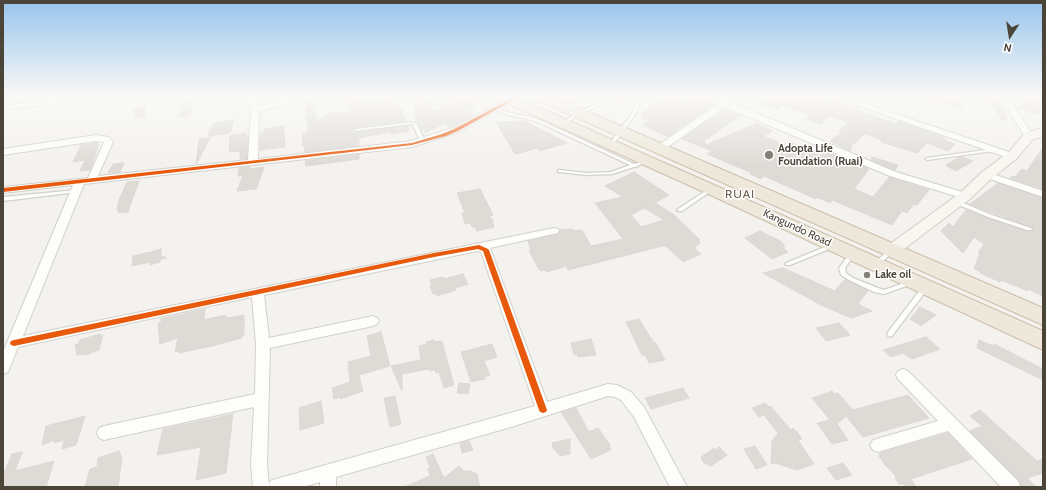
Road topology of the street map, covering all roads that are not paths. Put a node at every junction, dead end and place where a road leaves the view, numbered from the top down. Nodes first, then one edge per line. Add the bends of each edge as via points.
1 (255, 120) edge
2 (474, 120) edge
3 (535, 120) edge
4 (588, 120) edge
5 (630, 120) edge
6 (701, 120) edge
7 (765, 120) edge
8 (904, 120) edge
9 (1026, 120) edge
10 (356, 130) dead end
11 (1039, 134) edge
12 (616, 138) junction
13 (423, 142) junction
14 (992, 150) junction
15 (3, 152) edge
16 (1012, 156) junction
17 (648, 159) junction
18 (927, 159) dead end
19 (253, 161) junction
20 (560, 171) dead end
21 (987, 175) junction
22 (92, 179) junction
23 (78, 186) junction
24 (712, 189) junction
25 (3, 190) edge
26 (1043, 194) edge
27 (3, 199) edge
28 (960, 199) junction
29 (680, 210) dead end
30 (1029, 228) dead end
31 (554, 231) dead end
32 (834, 245) junction
33 (479, 247) junction
34 (853, 254) junction
35 (883, 258) junction
36 (788, 264) dead end
37 (920, 284) junction
38 (258, 292) junction
39 (1043, 317) edge
40 (373, 321) dead end
41 (890, 334) dead end
42 (1043, 341) edge
43 (14, 343) junction
44 (263, 344) junction
45 (3, 368) edge
46 (903, 376) dead end
47 (262, 399) junction
48 (543, 410) junction
49 (950, 424) junction
50 (104, 433) dead end
51 (878, 445) dead end
52 (328, 480) edge
53 (261, 487) edge
54 (276, 487) edge
55 (679, 487) edge
56 (1012, 487) edge

1 - 19 street
2 - 13 street via 456,130
3 - 17 lane
4 - 12 highway, Kangundo Road
5 - 12 lane
6 - 17 street
7 - 28 street via 893,174
8 - 14 street
9 - 11 street
10 - 13 lane via 411,123 418,128
11 - 16 street
12 - 17 highway, Kangundo Road
13 - 19 street
14 - 16 street
14 - 18 lane
15 - 22 street via 96,138 106,139 109,142
16 - 21 street
17 - 20 lane via 617,172 598,174
17 - 24 highway, Kangundo Road
17 - 35 highway, Kangundo Road
19 - 22 street
21 - 26 street
21 - 28 street
22 - 23 street
23 - 25 street
23 - 27 lane
23 - 43 street
24 - 29 lane
24 - 32 highway, Kangundo Road
28 - 30 lane via 990,216
28 - 35 street
31 - 33 street
32 - 34 highway, Kangundo Road
32 - 36 lane
33 - 38 street
33 - 48 street via 486,250
34 - 35 highway, Kangundo Road
34 - 37 lane via 842,268 843,274 876,290 884,292
35 - 37 highway, Kangundo Road
35 - 39 highway, Kangundo Road
37 - 41 lane
37 - 42 highway, Kangundo Road
38 - 43 street
38 - 44 street
40 - 44 street
43 - 45 street
44 - 47 street
46 - 49 street
47 - 50 street
47 - 53 street via 259,465
48 - 52 street
48 - 55 street via 608,390 618,391 626,396 639,412
49 - 51 street
49 - 56 street
52 - 54 street

